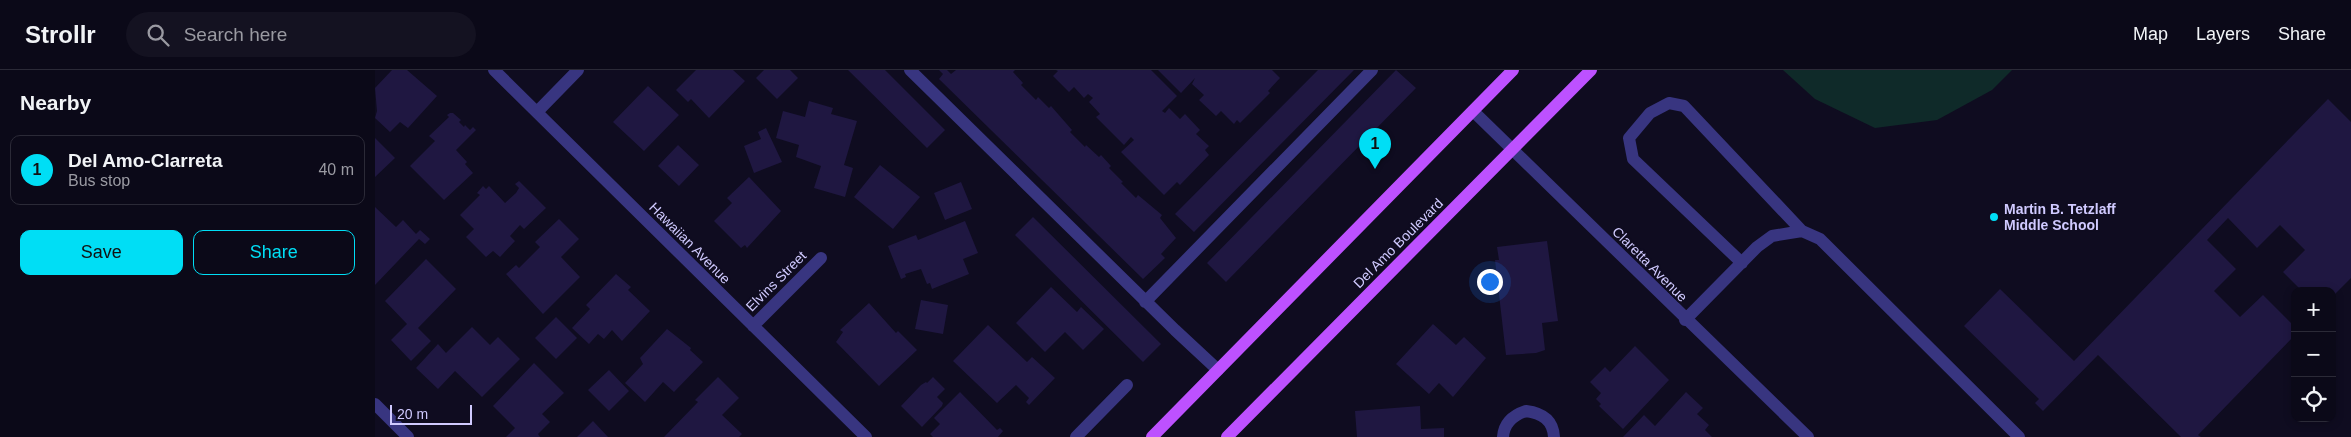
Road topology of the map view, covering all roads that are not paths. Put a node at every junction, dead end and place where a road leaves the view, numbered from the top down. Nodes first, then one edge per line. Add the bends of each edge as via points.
1 (494, 70) edge
2 (579, 70) edge
3 (910, 70) edge
4 (1372, 70) edge
5 (1513, 70) edge
6 (1591, 70) edge
7 (1473, 111) junction
8 (537, 112) junction
9 (1512, 149) junction
10 (1802, 231) junction
11 (821, 258) dead end
12 (1742, 263) junction
13 (1145, 302) junction
14 (1685, 320) junction
15 (753, 326) junction
16 (1218, 370) junction
17 (1127, 385) dead end
18 (375, 404) edge
19 (408, 437) edge
20 (866, 437) edge
21 (1076, 437) edge
22 (1152, 437) edge
23 (1227, 437) edge
24 (1503, 437) edge
25 (1554, 437) edge
26 (1808, 437) edge
27 (2019, 437) edge

1 - 8 street, Hawaiian Avenue
2 - 8 street
3 - 13 street
4 - 13 street
5 - 7 main road
6 - 9 main road, Del Amo Boulevard
7 - 9 street, Claretta Avenue
7 - 16 main road
8 - 15 street, Hawaiian Avenue
9 - 14 street, Claretta Avenue
9 - 23 main road, Del Amo Boulevard
10 - 12 street via 1773,236
10 - 12 street via 1684,106 1669,103 1649,113 1629,138 1633,159
10 - 27 street via 1820,239
11 - 15 street, Elvins Street
12 - 14 street
13 - 16 street
14 - 26 street, Claretta Avenue
15 - 20 street, Hawaiian Avenue
16 - 22 main road
17 - 21 street
18 - 19 street
24 - 25 street via 1510,420 1526,411 1543,416 1550,422

